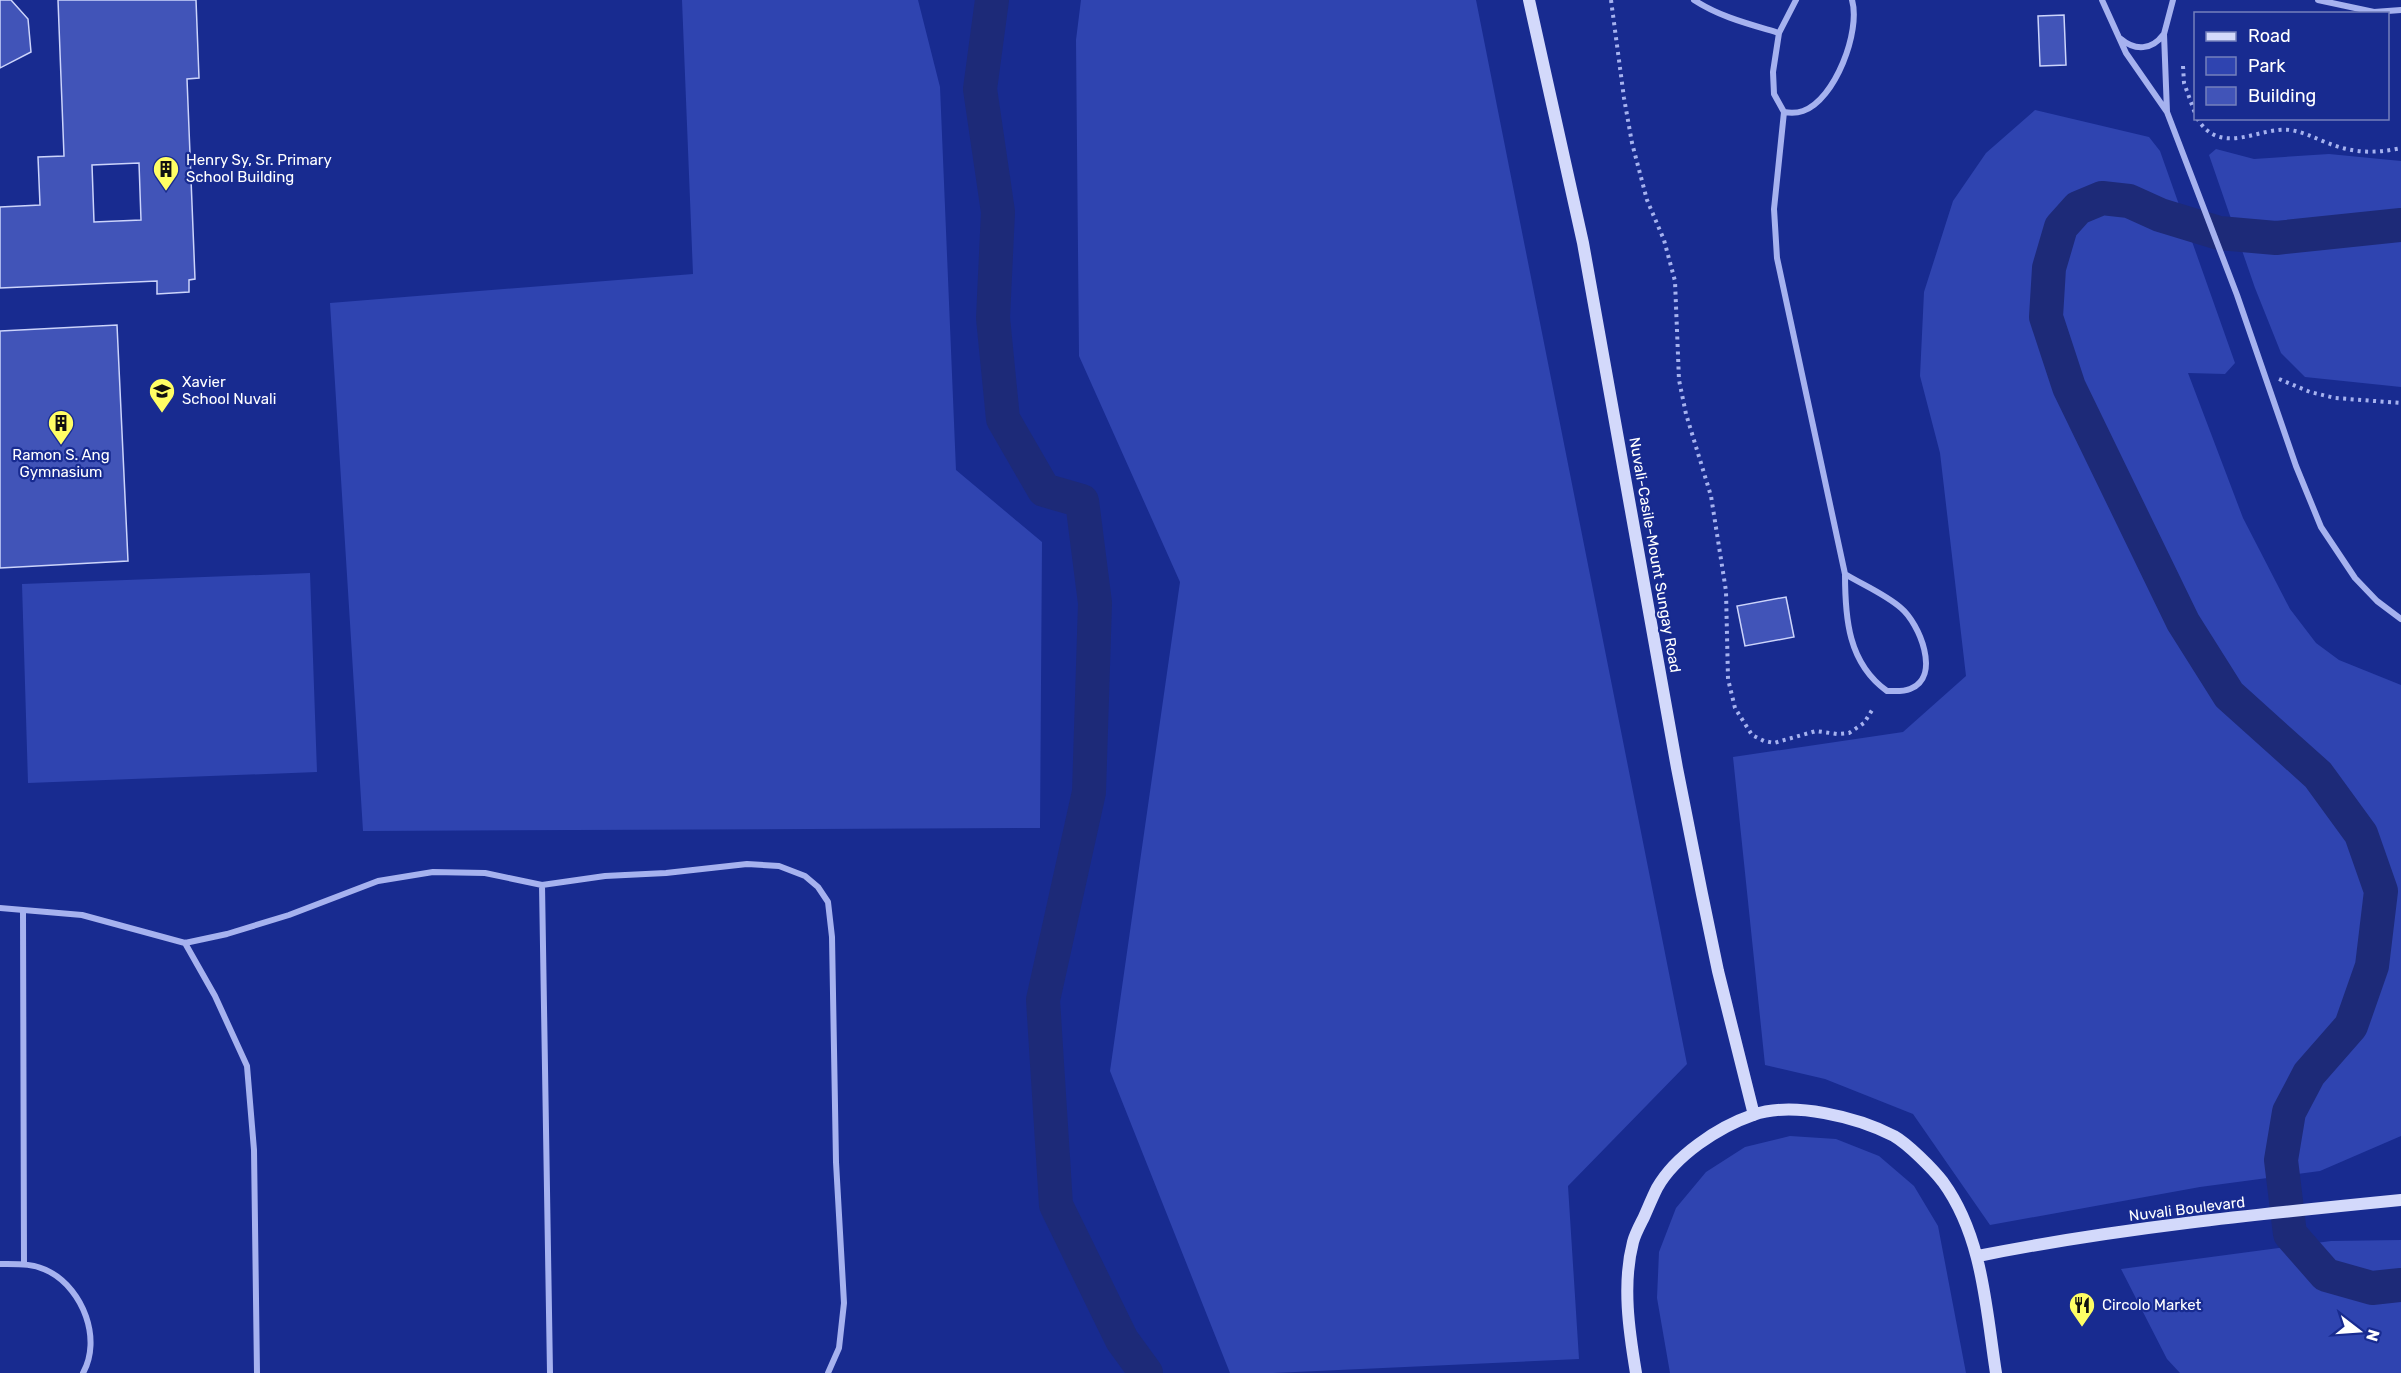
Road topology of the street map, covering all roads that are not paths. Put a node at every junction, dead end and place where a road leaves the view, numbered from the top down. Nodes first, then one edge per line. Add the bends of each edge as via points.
1 (1529, 0) edge
2 (1694, 0) edge
3 (1796, 0) edge
4 (1852, 0) edge
5 (2102, 0) edge
6 (2173, 0) edge
7 (2318, 0) edge
8 (2401, 10) edge
9 (1779, 33) junction
10 (2116, 34) junction
11 (2164, 34) junction
12 (1784, 112) junction
13 (2167, 112) junction
14 (1845, 574) junction
15 (2401, 619) edge
16 (542, 885) junction
17 (0, 908) edge
18 (23, 911) junction
19 (185, 943) junction
20 (1754, 1114) junction
21 (2401, 1200) edge
22 (1978, 1256) junction
23 (24, 1263) junction
24 (0, 1264) edge
25 (83, 1373) edge
26 (257, 1373) edge
27 (550, 1373) edge
28 (828, 1373) edge
29 (1636, 1373) edge
30 (1996, 1373) edge

1 - 20 main road, Nuvali-Casile-Mount Sungay Road via 1583,243 1702,894
2 - 9 street via 1735,20
3 - 9 street
4 - 12 street via 1849,46 1828,91 1804,111
5 - 10 street
6 - 11 street
7 - 8 street via 2374,12
9 - 12 street via 1773,85 1776,102
10 - 11 street via 2128,45 2144,48
10 - 13 street
11 - 13 street
12 - 14 street via 1774,209 1777,258
13 - 15 street via 2321,527 2355,578
14 - 14 street via 1847,627 1860,661 1887,691 1912,689 1923,678 1926,661 1914,623 1902,609
16 - 19 street via 485,873 433,872 378,881 289,915
16 - 27 street
16 - 28 street via 747,864 779,866 805,876 828,902 844,1303 839,1348
17 - 18 street
18 - 19 street via 82,915
18 - 23 street
19 - 26 street via 247,1066 254,1150
20 - 22 main road via 1786,1110 1823,1113 1896,1137 1943,1182 1961,1213
20 - 29 main road via 1713,1134 1685,1155 1658,1186 1633,1242 1626,1293
21 - 22 main road, Nuvali Boulevard via 2205,1220
22 - 30 main road
23 - 24 street
23 - 25 street via 50,1272 72,1289 86,1313 91,1340

